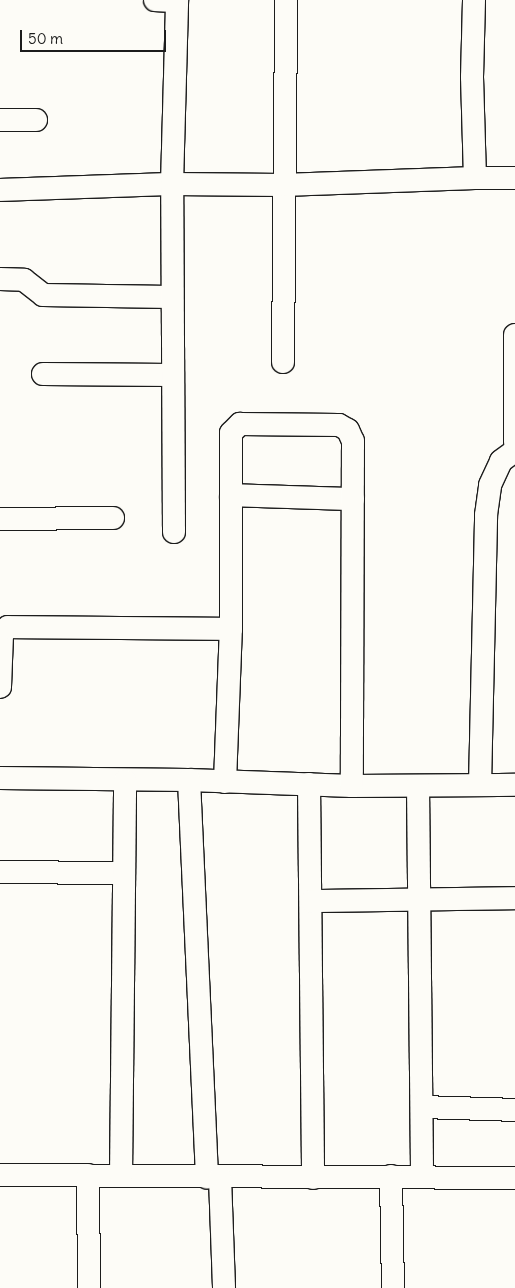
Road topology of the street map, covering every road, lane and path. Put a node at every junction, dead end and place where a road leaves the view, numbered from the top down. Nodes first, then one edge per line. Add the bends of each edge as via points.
1 (155, 0) edge
2 (177, 0) edge
3 (286, 0) edge
4 (474, 0) edge
5 (0, 120) edge
6 (36, 120) dead end
7 (475, 178) junction
8 (515, 178) edge
9 (172, 184) junction
10 (283, 185) junction
11 (0, 190) edge
12 (0, 279) edge
13 (171, 297) junction
14 (515, 335) edge
15 (283, 362) dead end
16 (43, 374) dead end
17 (172, 375) junction
18 (515, 442) edge
19 (515, 451) edge
20 (231, 494) junction
21 (353, 499) junction
22 (113, 518) dead end
23 (0, 519) edge
24 (174, 532) dead end
25 (231, 629) junction
26 (0, 687) edge
27 (0, 778) edge
28 (189, 780) junction
29 (125, 782) junction
30 (225, 782) junction
31 (309, 784) junction
32 (480, 785) junction
33 (515, 785) edge
34 (352, 786) junction
35 (418, 786) junction
36 (0, 872) edge
37 (123, 873) junction
38 (420, 898) junction
39 (515, 898) edge
40 (312, 900) junction
41 (422, 1108) junction
42 (515, 1110) edge
43 (0, 1175) edge
44 (88, 1176) junction
45 (121, 1176) junction
46 (390, 1176) junction
47 (422, 1177) junction
48 (214, 1178) junction
49 (313, 1178) junction
50 (515, 1178) edge
51 (89, 1288) edge
52 (224, 1288) edge
53 (394, 1288) edge

1 - 2 street
2 - 9 street
3 - 10 street
4 - 7 street
5 - 6 street
7 - 8 street
7 - 10 street
9 - 10 street
9 - 11 street
9 - 13 street
10 - 15 street
12 - 13 street via 24,280 43,295
13 - 17 street
14 - 18 street
16 - 17 street
17 - 24 street
19 - 32 street via 501,461 490,484 486,514
20 - 21 street
20 - 21 street via 231,433 234,427 240,424 339,425 348,430 353,441
20 - 25 street
21 - 34 street
22 - 23 street
25 - 26 street via 8,627 2,634
25 - 30 street
27 - 29 street
28 - 29 street
28 - 30 street
28 - 48 street
29 - 37 street
30 - 31 street
31 - 34 street
31 - 40 street
32 - 33 street
32 - 35 street
34 - 35 street
35 - 38 street
36 - 37 street
37 - 45 street
38 - 39 street
38 - 40 street
38 - 41 street
40 - 49 street
41 - 42 street
41 - 47 street
43 - 44 street
44 - 45 street
44 - 51 street
45 - 48 street
46 - 47 street
46 - 49 street
46 - 53 street
47 - 50 street
48 - 49 street
48 - 52 street

